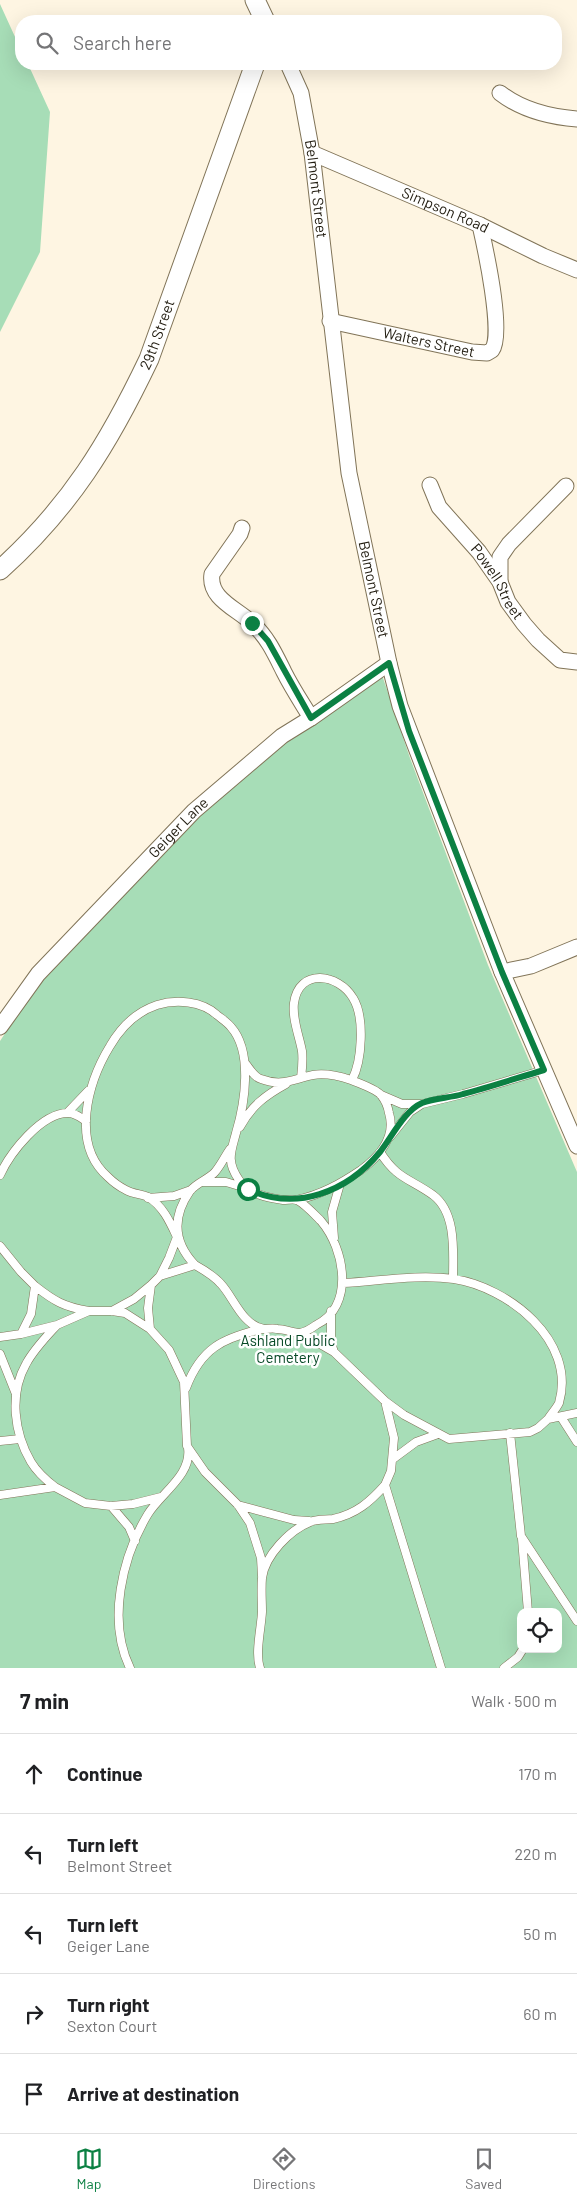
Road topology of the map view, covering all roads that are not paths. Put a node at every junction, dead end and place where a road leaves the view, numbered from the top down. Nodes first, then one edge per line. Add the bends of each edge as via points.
1 (255, 0) edge
2 (262, 15) edge
3 (253, 70) edge
4 (291, 70) edge
5 (500, 93) dead end
6 (577, 119) edge
7 (312, 153) junction
8 (480, 225) junction
9 (577, 270) edge
10 (330, 321) junction
11 (430, 485) dead end
12 (566, 486) dead end
13 (242, 528) dead end
14 (0, 570) edge
15 (500, 582) junction
16 (577, 662) edge
17 (389, 663) junction
18 (311, 718) junction
19 (577, 947) edge
20 (502, 972) junction
21 (0, 1027) edge
22 (245, 1063) junction
23 (544, 1070) junction
24 (301, 1078) junction
25 (352, 1080) junction
26 (286, 1084) junction
27 (90, 1088) junction
28 (381, 1095) junction
29 (422, 1104) junction
30 (67, 1113) junction
31 (86, 1121) junction
32 (574, 1130) edge
33 (236, 1133) junction
34 (390, 1138) junction
35 (577, 1146) edge
36 (230, 1149) junction
37 (380, 1152) junction
38 (0, 1175) edge
39 (204, 1182) junction
40 (340, 1184) junction
41 (248, 1189) junction
42 (191, 1190) junction
43 (148, 1198) junction
44 (296, 1200) junction
45 (178, 1237) junction
46 (335, 1243) junction
47 (0, 1246) edge
48 (195, 1265) junction
49 (160, 1276) junction
50 (453, 1279) junction
51 (343, 1284) junction
52 (151, 1285) junction
53 (35, 1286) junction
54 (89, 1311) junction
55 (112, 1311) junction
56 (331, 1311) junction
57 (57, 1325) junction
58 (150, 1329) junction
59 (262, 1329) junction
60 (301, 1333) junction
61 (21, 1334) junction
62 (0, 1337) edge
63 (334, 1352) junction
64 (0, 1354) edge
65 (184, 1392) junction
66 (16, 1394) junction
67 (385, 1401) junction
68 (577, 1413) edge
69 (561, 1417) junction
70 (548, 1419) junction
71 (510, 1433) junction
72 (438, 1434) junction
73 (20, 1439) junction
74 (0, 1442) edge
75 (577, 1442) edge
76 (187, 1446) junction
77 (393, 1460) junction
78 (385, 1484) junction
79 (55, 1488) junction
80 (0, 1495) edge
81 (161, 1497) junction
82 (238, 1505) junction
83 (111, 1506) junction
84 (312, 1521) junction
85 (521, 1536) junction
86 (135, 1542) junction
87 (262, 1576) junction
88 (528, 1608) edge
89 (577, 1621) edge
90 (520, 1653) edge
91 (257, 1659) junction
92 (130, 1668) edge
93 (252, 1668) edge
94 (260, 1668) edge
95 (441, 1668) edge
96 (504, 1668) edge

1 - 2 street
3 - 14 street, 29th Street via 149,359 133,394 82,480 38,534
4 - 7 street, Belmont Street via 301,93
5 - 6 street via 546,115
7 - 8 street, Simpson Road
7 - 10 street, Belmont Street
8 - 9 street, Simpson Road
8 - 10 street, Walters Street via 497,339 492,350 472,352
10 - 17 street, Belmont Street via 349,474
11 - 15 street, Powell Street via 439,507 479,552
12 - 15 street via 500,557
13 - 18 street via 210,582 218,596 252,623 268,641
15 - 16 street, Powell Street via 508,602 538,640 560,660
17 - 18 street, Geiger Lane
17 - 20 street, Belmont Street via 409,731
18 - 21 street, Geiger Lane via 282,736 194,811 38,974
19 - 20 street via 531,966
20 - 23 street, Belmont Street
22 - 26 lane via 260,1079
22 - 27 lane via 238,1037 213,1011 188,1002 161,1004 137,1014 117,1033
22 - 33 lane
23 - 29 lane
23 - 32 street, Belmont Street
24 - 25 lane via 315,1074
24 - 25 lane via 302,1054 294,1004 296,995 306,982 321,977 338,982 357,1006 360,1048
24 - 26 lane
25 - 28 lane
26 - 33 lane via 254,1106
27 - 30 lane
27 - 31 lane
28 - 29 lane via 402,1104
28 - 34 lane via 391,1120
29 - 34 lane via 410,1112
30 - 31 lane
30 - 38 lane via 33,1131 18,1146
31 - 43 lane via 93,1156 106,1176 126,1190
32 - 35 street, Belmont Street
33 - 36 lane
34 - 37 lane
36 - 39 lane
36 - 41 lane via 232,1168
37 - 40 lane
37 - 50 lane via 400,1176 441,1203 452,1233
39 - 41 lane via 226,1182
39 - 42 lane
40 - 44 lane via 316,1196
40 - 46 lane via 332,1212
41 - 44 lane via 263,1196
42 - 43 lane via 174,1196
42 - 45 lane via 177,1222
43 - 45 lane via 165,1212
44 - 46 lane via 322,1222
45 - 48 lane via 184,1253
45 - 49 lane
46 - 51 lane
47 - 53 lane
48 - 49 lane
48 - 59 lane via 216,1279 243,1316
49 - 52 lane
50 - 51 lane
50 - 70 lane via 482,1286 511,1299 535,1318 557,1342 564,1361 564,1383 559,1403
51 - 56 lane via 341,1296
52 - 55 lane
52 - 58 lane
53 - 54 lane via 68,1308
53 - 61 lane via 32,1314
54 - 55 lane
54 - 57 lane
55 - 58 lane via 125,1313
56 - 60 lane via 321,1323
56 - 63 lane
57 - 61 lane
57 - 66 lane via 25,1365
58 - 65 lane via 169,1350 184,1382
59 - 60 lane
59 - 65 lane via 233,1336 215,1346 200,1360
60 - 63 lane
61 - 62 lane
63 - 67 lane
64 - 66 lane
65 - 76 lane
66 - 73 lane
67 - 72 lane
67 - 77 lane via 394,1438
68 - 69 lane
69 - 70 lane
69 - 75 lane
70 - 71 lane via 530,1432
71 - 72 lane via 449,1439
71 - 85 lane
72 - 77 lane via 416,1442
73 - 74 lane
73 - 79 lane via 32,1463
76 - 81 lane via 186,1467
76 - 82 lane via 205,1472
77 - 78 lane via 392,1471
78 - 84 lane via 370,1503 359,1510 334,1519
78 - 95 lane
79 - 80 lane
79 - 83 lane via 85,1503
81 - 83 lane
81 - 86 lane via 148,1514
82 - 84 lane via 294,1520
82 - 87 lane via 255,1535
83 - 86 lane via 129,1527
84 - 87 lane via 285,1538
85 - 88 lane
85 - 89 lane
86 - 92 lane via 119,1605 120,1633
87 - 91 lane
90 - 96 lane
91 - 93 lane
91 - 94 lane

